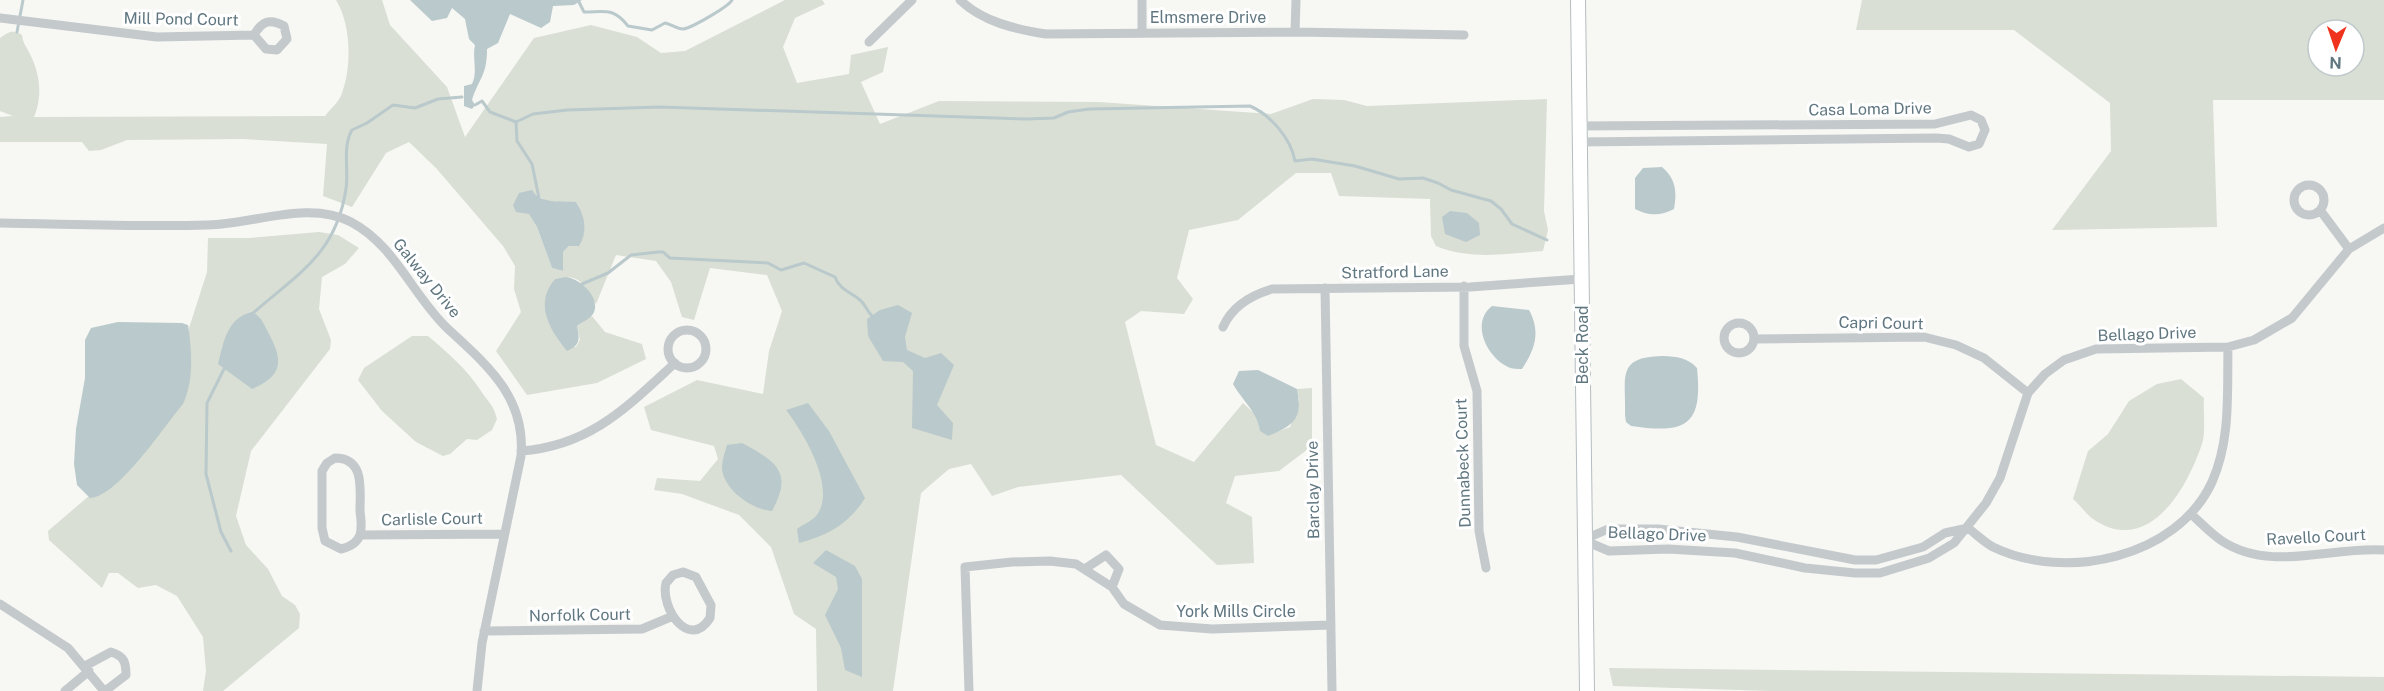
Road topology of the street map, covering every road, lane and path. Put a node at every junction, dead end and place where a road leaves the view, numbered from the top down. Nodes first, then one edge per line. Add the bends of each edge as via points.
1 (912, 0) edge
2 (960, 0) edge
3 (1142, 0) edge
4 (1296, 0) edge
5 (1578, 0) edge
6 (0, 18) edge
7 (1142, 32) junction
8 (1295, 32) junction
9 (1464, 34) dead end
10 (254, 35) dead end
11 (869, 42) dead end
12 (1579, 126) junction
13 (1580, 142) junction
14 (2320, 210) dead end
15 (0, 223) edge
16 (2384, 228) edge
17 (2349, 249) junction
18 (1581, 279) junction
19 (1464, 286) junction
20 (1325, 288) junction
21 (1223, 327) dead end
22 (1754, 339) dead end
23 (2228, 347) junction
24 (675, 363) junction
25 (2028, 393) junction
26 (521, 451) junction
27 (2191, 514) junction
28 (1968, 528) junction
29 (504, 534) junction
30 (360, 535) junction
31 (1583, 540) junction
32 (2384, 550) edge
33 (1086, 568) junction
34 (1486, 568) dead end
35 (1112, 587) junction
36 (0, 604) edge
37 (673, 616) junction
38 (1331, 625) junction
39 (484, 631) junction
40 (87, 668) junction
41 (65, 691) edge
42 (104, 691) edge
43 (477, 691) edge
44 (969, 691) edge
45 (1332, 691) edge
46 (1587, 691) edge

1 - 11 street
2 - 7 street, Elmsmere Drive via 981,16 1023,30 1046,34
3 - 7 street
4 - 8 street
5 - 12 main road, Beck Road
6 - 10 street, Mill Pond Court via 158,37
7 - 8 street, Elmsmere Drive
8 - 9 street, Elmsmere Drive
12 - 13 main road, Beck Road
12 - 13 street, Casa Loma Drive via 1935,124 1971,115 1981,120 1985,130 1979,144 1969,147 1936,138
13 - 18 main road, Beck Road
14 - 17 street
15 - 26 street, Galway Drive via 208,225 313,213 351,222 388,252 440,321 504,384 515,406
16 - 17 street, Bellago Drive
17 - 23 street, Bellago Drive via 2292,318 2254,340
18 - 19 street, Stratford Lane
18 - 31 main road, Beck Road
19 - 20 street, Stratford Lane
19 - 34 street, Dunnabeck Court via 1464,346 1477,391 1479,531
20 - 21 street, Stratford Lane via 1272,289 1256,294 1228,316
20 - 38 street, Barclay Drive
22 - 25 street, Capri Court via 1924,337 1956,345 1984,358
23 - 25 street, Bellago Drive via 2096,349 2064,360
23 - 27 street via 2224,449 2211,483
24 - 24 street via 693,367 703,359 706,346 700,335 689,330 673,336 668,347
24 - 26 street via 594,431 557,447
25 - 28 street, Bellago Drive via 2000,478
26 - 29 street, Galway Drive
27 - 28 street via 2167,535 2126,555 2070,562 2021,557 1992,547
27 - 32 street, Ravello Court via 2222,542 2254,555 2285,557 2359,548
28 - 31 street, Bellago Drive via 1945,533 1923,547 1876,560 1855,560 1737,537 1658,530 1608,529
28 - 31 street, Bellago Drive via 1954,543 1929,558 1880,573 1805,568 1735,553 1609,550
29 - 30 street, Carlisle Court
29 - 39 street, Galway Drive
30 - 30 street, Carlisle Court via 358,471 347,460 335,458 321,474 322,533 328,544 341,549
31 - 46 main road, Beck Road
33 - 35 street, York Mills Circle
33 - 35 street via 1106,555 1119,569
33 - 44 street, York Mills Circle via 1050,561 965,567
35 - 38 street, York Mills Circle via 1124,603 1160,626 1212,629
36 - 40 street via 68,648
37 - 37 street via 678,624 691,629 703,626 710,618 710,602 692,573 678,573 666,583
37 - 39 street, Norfolk Court via 642,629
38 - 45 street, Barclay Drive
39 - 43 street, Galway Drive
40 - 41 street
40 - 42 street
40 - 42 street via 111,652 126,663 126,675

